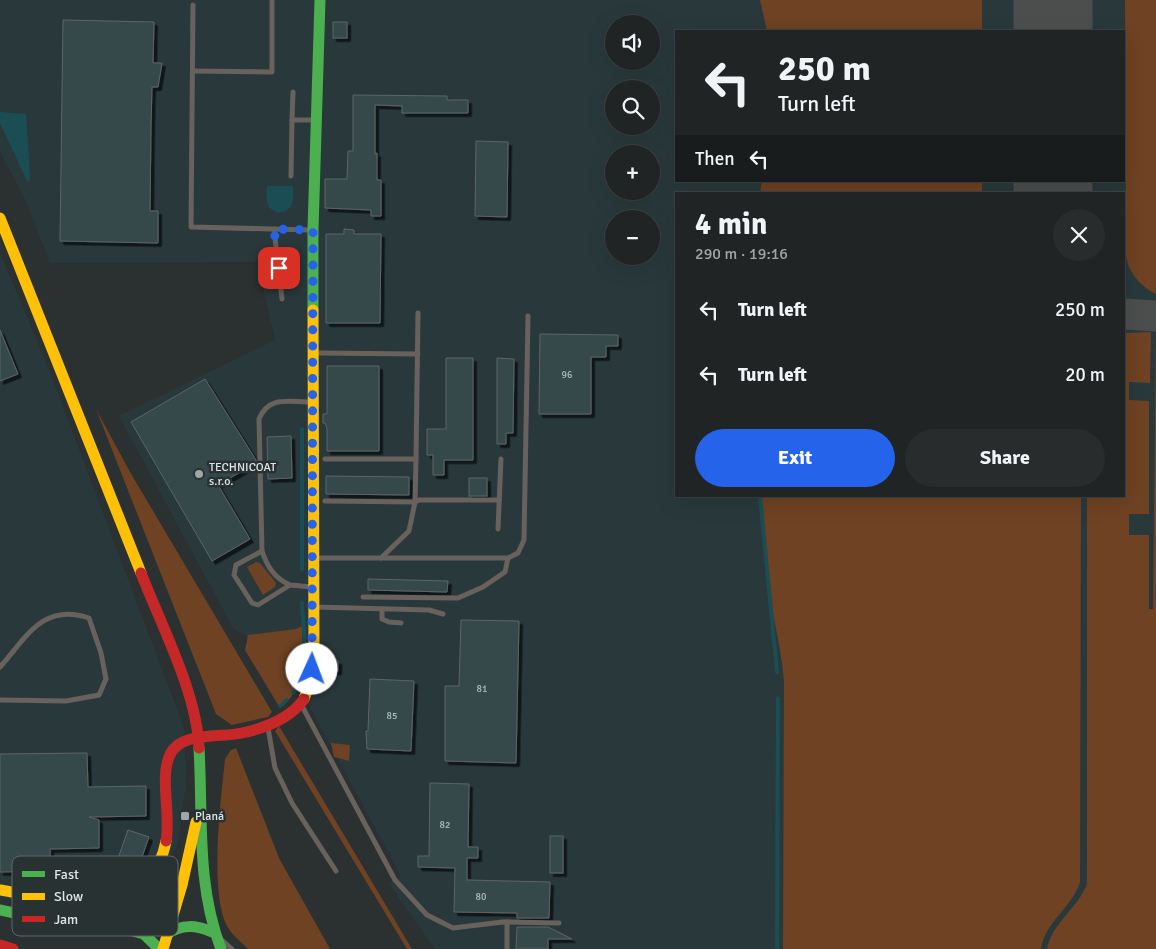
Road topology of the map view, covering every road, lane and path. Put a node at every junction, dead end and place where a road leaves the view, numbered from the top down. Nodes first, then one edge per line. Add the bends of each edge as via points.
1 (272, 0) edge
2 (320, 0) edge
3 (193, 5) dead end
4 (193, 71) junction
5 (293, 92) dead end
6 (292, 120) junction
7 (315, 120) junction
8 (290, 176) dead end
9 (0, 218) edge
10 (274, 229) junction
11 (313, 230) junction
12 (282, 299) dead end
13 (418, 313) dead end
14 (528, 316) dead end
15 (312, 353) junction
16 (418, 354) junction
17 (312, 402) junction
18 (325, 459) dead end
19 (416, 459) junction
20 (501, 459) dead end
21 (499, 500) junction
22 (325, 501) dead end
23 (416, 502) junction
24 (498, 529) dead end
25 (262, 551) junction
26 (312, 558) junction
27 (381, 558) junction
28 (508, 558) junction
29 (290, 585) junction
30 (312, 588) junction
31 (363, 597) dead end
32 (399, 597) junction
33 (313, 607) junction
34 (382, 609) junction
35 (399, 609) junction
36 (443, 614) dead end
37 (401, 623) dead end
38 (0, 667) edge
39 (0, 700) edge
40 (300, 704) junction
41 (267, 726) junction
42 (199, 739) junction
43 (200, 806) junction
44 (162, 856) edge
45 (336, 871) dead end
46 (182, 885) junction
47 (178, 889) edge
48 (178, 898) edge
49 (507, 922) junction
50 (559, 923) dead end
51 (178, 927) edge
52 (212, 932) junction
53 (147, 936) edge
54 (166, 936) edge
55 (0, 945) edge
56 (12, 949) edge
57 (158, 949) edge
58 (163, 949) edge
59 (221, 949) edge
60 (232, 949) edge
61 (507, 949) edge

1 - 4 lane via 272,72
2 - 7 main road
3 - 4 lane
4 - 10 lane via 191,227
5 - 6 lane
6 - 7 lane
6 - 8 lane
7 - 11 main road
9 - 42 main road via 185,685
10 - 11 lane
10 - 12 lane
11 - 15 main road
13 - 16 lane
14 - 28 lane via 524,540 518,553
15 - 16 lane
15 - 17 main road
16 - 19 lane
17 - 25 lane via 270,403 259,419
17 - 26 main road
18 - 19 lane
19 - 23 lane
20 - 21 lane
21 - 23 lane
21 - 24 lane
22 - 23 lane
23 - 27 lane via 410,531
25 - 29 lane via 278,579
25 - 29 lane via 236,565 234,575 252,603 258,605
26 - 27 lane
26 - 30 main road
27 - 28 lane
28 - 32 lane via 505,572 458,598
29 - 30 lane
30 - 33 main road
31 - 32 lane
32 - 35 lane
33 - 34 lane
33 - 40 main road via 312,669 305,698
34 - 35 lane
34 - 37 lane via 382,619
35 - 36 lane via 430,610
38 - 39 lane via 28,631 45,619 74,612 89,618 102,653 106,679 99,695 66,701
40 - 41 main road
40 - 49 lane via 396,880 427,915 453,928
41 - 42 main road
41 - 45 lane via 275,768 292,803
42 - 43 main road
42 - 44 main road via 176,746 168,758 166,843
43 - 46 main road
43 - 52 main road via 206,899
46 - 47 main road
46 - 48 main road
49 - 50 lane
49 - 61 lane
51 - 52 main road via 192,926
52 - 59 main road
52 - 60 lane
53 - 57 main road
54 - 58 main road
55 - 56 main road

